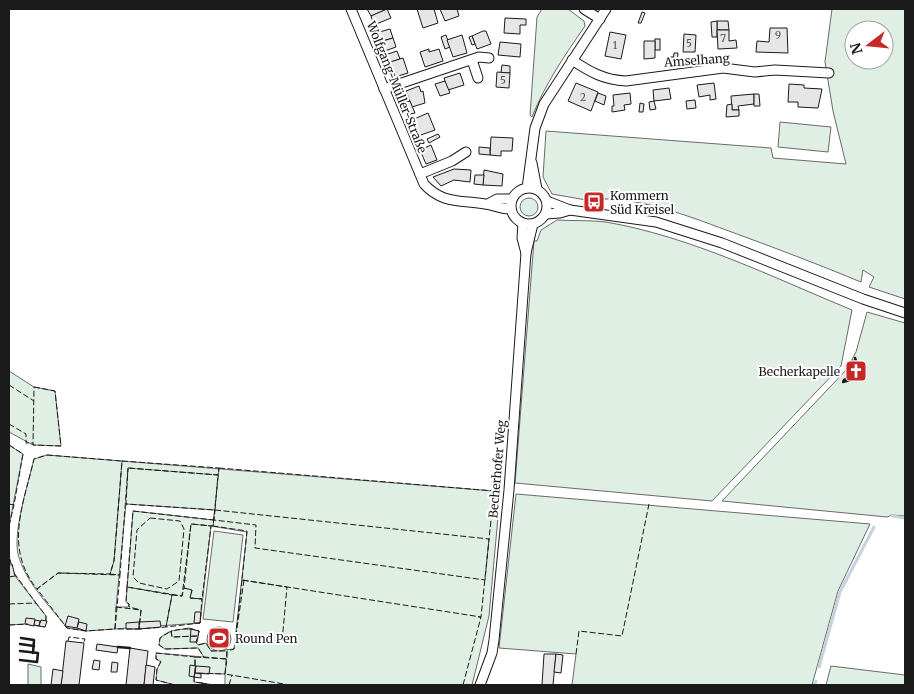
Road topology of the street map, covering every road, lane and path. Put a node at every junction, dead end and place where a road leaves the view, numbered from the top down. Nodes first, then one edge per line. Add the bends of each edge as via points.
1 (351, 9) edge
2 (584, 9) edge
3 (606, 9) edge
4 (600, 19) junction
5 (489, 58) dead end
6 (472, 60) junction
7 (572, 60) junction
8 (829, 73) dead end
9 (478, 78) dead end
10 (384, 89) junction
11 (466, 152) dead end
12 (420, 174) junction
13 (532, 189) junction
14 (547, 201) junction
15 (512, 204) junction
16 (570, 210) junction
17 (546, 214) junction
18 (528, 224) junction
19 (905, 313) edge
20 (480, 685) edge

1 - 10 street, Wolfgang-Müller-Straße
2 - 4 street
3 - 4 street
4 - 7 street
5 - 6 street
6 - 9 street
6 - 10 street
7 - 8 street, Amselhang via 596,76 626,81 723,68
7 - 13 street via 537,119
10 - 12 street, Wolfgang-Müller-Straße
11 - 12 street
12 - 15 street, Wolfgang-Müller-Straße via 433,194 447,200 488,204 497,199
13 - 14 street
13 - 15 street via 518,192
14 - 16 street
14 - 17 street
15 - 18 street via 515,218
16 - 17 street
16 - 19 street via 656,222
17 - 18 street
18 - 20 street, Becherhofer Weg via 522,238 526,253 498,609 492,653

